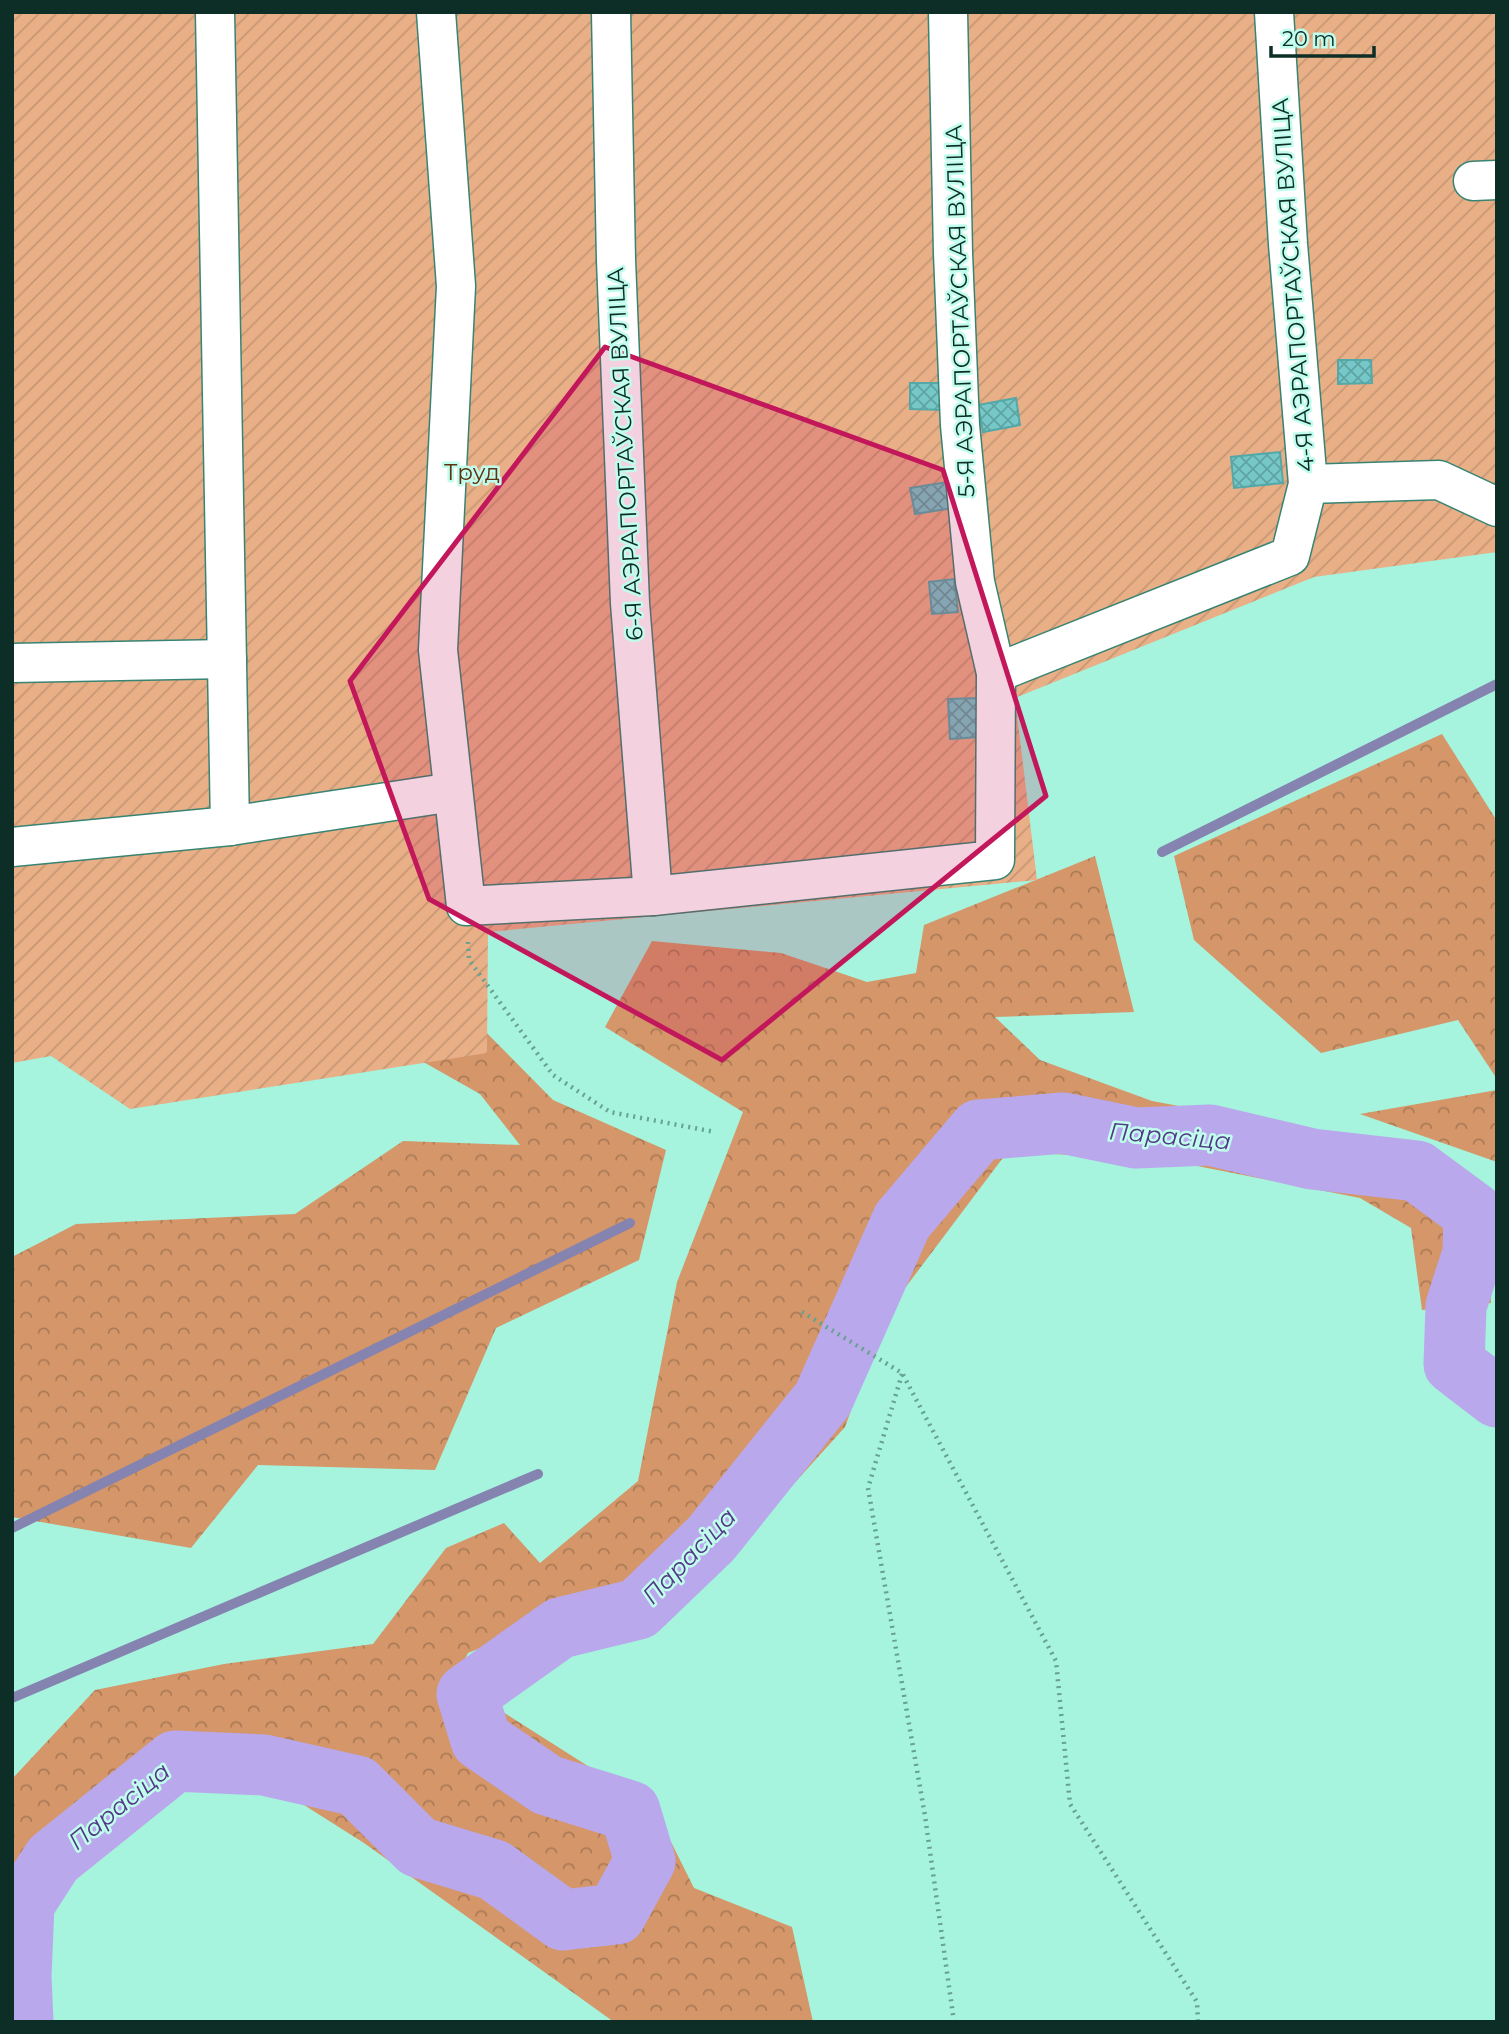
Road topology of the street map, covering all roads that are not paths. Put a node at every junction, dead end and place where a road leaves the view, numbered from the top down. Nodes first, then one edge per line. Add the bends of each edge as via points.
1 (215, 12) edge
2 (436, 12) edge
3 (611, 12) edge
4 (948, 12) edge
5 (1274, 12) edge
6 (1308, 484) junction
7 (1497, 507) edge
8 (227, 659) junction
9 (12, 663) edge
10 (996, 673) junction
11 (453, 792) junction
12 (230, 827) junction
13 (12, 847) edge
14 (653, 896) junction

1 - 8 lane
2 - 11 lane via 456,286 438,650
3 - 14 lane, 6-Я АЭРАПОРТАЎСКАЯ ВУЛІЦА via 630,603
4 - 10 lane, 5-Я АЭРАПОРТАЎСКАЯ ВУЛІЦА via 960,425 975,582
5 - 6 lane, 4-Я АЭРАПОРТАЎСКАЯ ВУЛІЦА
6 - 7 lane via 1439,481
6 - 10 lane, 4-Я АЭРАПОРТАЎСКАЯ ВУЛІЦА via 1290,556
8 - 9 lane
8 - 12 lane
10 - 14 lane, 5-Я АЭРАПОРТАЎСКАЯ ВУЛІЦА via 995,860
11 - 12 lane
11 - 14 lane via 466,906
12 - 13 lane

